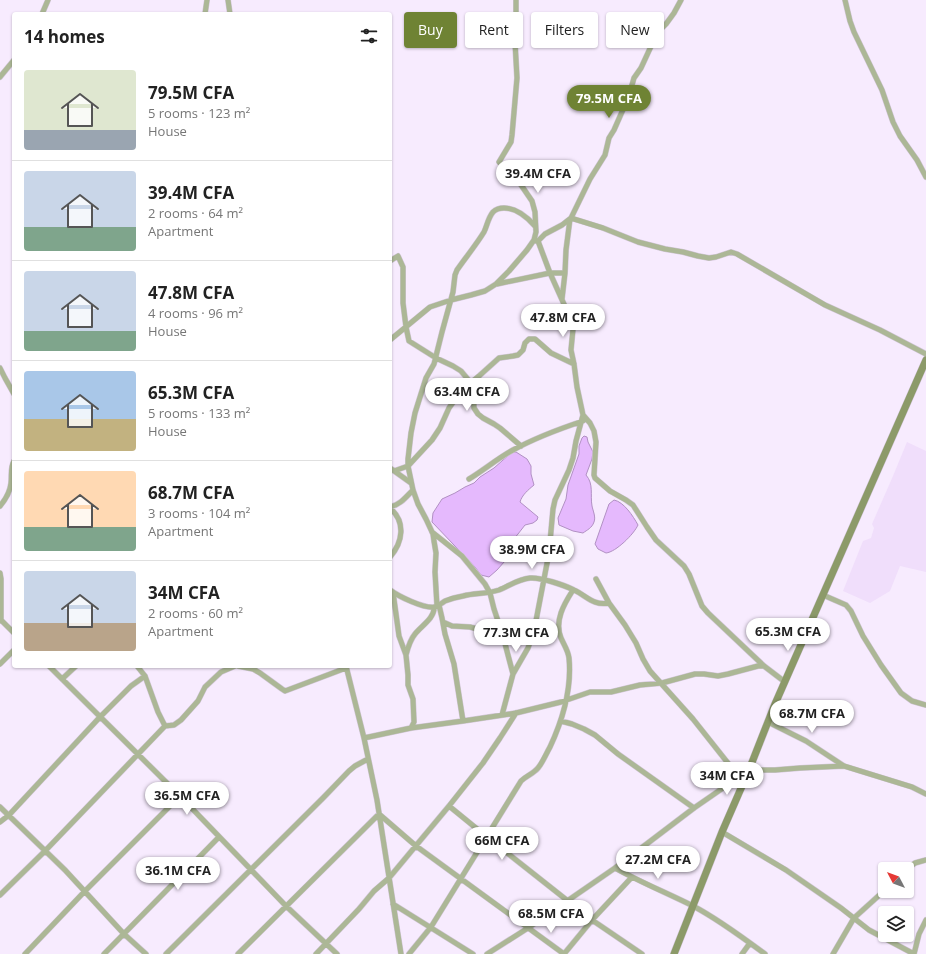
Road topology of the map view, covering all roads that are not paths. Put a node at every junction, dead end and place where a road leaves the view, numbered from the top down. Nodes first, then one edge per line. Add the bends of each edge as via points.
1 (48, 0) edge
2 (207, 0) edge
3 (228, 0) edge
4 (516, 0) edge
5 (680, 0) edge
6 (845, 0) edge
7 (43, 12) edge
8 (205, 12) edge
9 (230, 12) edge
10 (12, 62) edge
11 (0, 77) edge
12 (926, 177) edge
13 (570, 219) junction
14 (536, 226) junction
15 (536, 241) junction
16 (392, 260) edge
17 (550, 273) junction
18 (566, 273) junction
19 (496, 284) junction
20 (562, 299) junction
21 (451, 300) junction
22 (406, 327) junction
23 (392, 338) edge
24 (926, 354) edge
25 (436, 358) junction
26 (926, 360) edge
27 (574, 364) junction
28 (0, 368) edge
29 (471, 383) junction
30 (12, 390) edge
31 (583, 415) junction
32 (587, 420) junction
33 (582, 422) junction
34 (521, 446) junction
35 (12, 464) edge
36 (408, 466) junction
37 (392, 470) edge
38 (469, 479) dead end
39 (411, 483) junction
40 (413, 490) junction
41 (0, 506) edge
42 (392, 507) edge
43 (392, 509) edge
44 (431, 531) junction
45 (392, 554) edge
46 (0, 573) edge
47 (596, 579) dead end
48 (544, 580) junction
49 (573, 590) junction
50 (392, 591) edge
51 (490, 592) junction
52 (823, 595) junction
53 (609, 603) junction
54 (437, 606) junction
55 (396, 611) junction
56 (392, 612) edge
57 (1, 620) edge
58 (443, 622) junction
59 (12, 631) edge
60 (503, 636) junction
61 (12, 652) edge
62 (406, 654) junction
63 (0, 664) edge
64 (764, 666) junction
65 (51, 668) edge
66 (74, 668) edge
67 (139, 668) edge
68 (230, 668) edge
69 (248, 668) edge
70 (344, 668) edge
71 (346, 668) edge
72 (513, 674) junction
73 (145, 676) junction
74 (62, 679) junction
75 (785, 682) junction
76 (662, 683) junction
77 (567, 700) junction
78 (926, 705) edge
79 (516, 713) junction
80 (502, 715) junction
81 (100, 717) junction
82 (463, 721) junction
83 (561, 721) junction
84 (768, 722) junction
85 (165, 726) junction
86 (411, 728) junction
87 (364, 738) junction
88 (138, 754) junction
89 (368, 759) junction
90 (844, 766) junction
91 (749, 770) junction
92 (739, 777) junction
93 (926, 794) edge
94 (180, 796) junction
95 (449, 806) junction
96 (0, 807) edge
97 (694, 808) junction
98 (379, 814) junction
99 (9, 815) junction
100 (0, 822) edge
101 (722, 832) junction
102 (219, 837) junction
103 (487, 838) junction
104 (416, 846) junction
105 (45, 850) junction
106 (926, 860) edge
107 (914, 864) edge
108 (615, 868) junction
109 (251, 869) junction
110 (632, 877) junction
111 (389, 878) junction
112 (461, 879) junction
113 (85, 891) junction
114 (0, 895) edge
115 (878, 895) edge
116 (567, 901) junction
117 (393, 904) junction
118 (286, 906) junction
119 (693, 906) junction
120 (854, 918) junction
121 (592, 920) junction
122 (926, 920) edge
123 (431, 927) junction
124 (528, 928) junction
125 (124, 934) junction
126 (750, 943) junction
127 (327, 944) junction
128 (399, 953) edge
129 (25, 954) edge
130 (104, 954) edge
131 (146, 954) edge
132 (166, 954) edge
133 (238, 954) edge
134 (316, 954) edge
135 (337, 954) edge
136 (409, 954) edge
137 (473, 954) edge
138 (487, 954) edge
139 (564, 954) edge
140 (642, 954) edge
141 (674, 954) edge
142 (742, 954) edge
143 (765, 954) edge
144 (833, 954) edge
145 (914, 954) edge

1 - 7 street
2 - 8 street
3 - 9 street
4 - 14 street via 517,78 512,135 511,142 499,162 520,182 532,200
5 - 13 street via 634,78 625,105 609,138 605,155
6 - 12 street via 854,32 882,90 893,122
10 - 11 street
13 - 15 street
13 - 18 street
13 - 24 street via 665,250 709,258 731,252 737,254 825,305
14 - 15 street
14 - 21 street via 513,209 501,208 492,213 484,231 457,270
15 - 17 street
15 - 19 street
16 - 22 street via 398,256 403,266
17 - 18 street
17 - 19 street
17 - 20 street
18 - 20 street
19 - 21 street via 471,296
20 - 27 street via 572,322 571,350
21 - 22 street via 430,307
21 - 25 street
22 - 23 street
22 - 25 street via 409,341
25 - 29 street via 458,369
25 - 36 street via 423,385 415,413
26 - 52 main road
27 - 29 street via 551,353 535,339 531,339 526,341 518,355 499,358
27 - 31 street
28 - 30 street
29 - 34 street via 474,408 478,414
29 - 36 street via 461,391 449,408 432,440
31 - 32 street
31 - 33 street
32 - 33 street
32 - 64 street via 594,431 596,442 595,478 633,505 656,540 684,566 702,606
33 - 34 street
33 - 48 street via 569,470 555,500
34 - 38 street
35 - 41 street via 9,493
36 - 37 street
36 - 39 street
37 - 39 street
39 - 40 street
40 - 42 street
40 - 44 street
43 - 45 street via 400,521 401,528 399,545
44 - 51 street via 462,556
44 - 54 street via 436,553
46 - 57 street
47 - 53 street
48 - 49 street
48 - 51 street via 522,580
48 - 72 street via 534,631 528,648
49 - 53 street via 595,603
49 - 77 street via 563,606 558,622 569,657
50 - 54 street via 420,605
50 - 55 street
51 - 54 street via 447,600
51 - 60 street
52 - 75 main road
52 - 78 street via 846,605 851,611 862,636 901,693 912,701
53 - 76 street via 626,625 650,671
54 - 58 street
54 - 62 street via 430,619 412,639
55 - 56 street
55 - 62 street via 399,636
57 - 59 street
58 - 60 street
58 - 82 street via 454,664
60 - 72 street
61 - 63 street
62 - 86 street via 408,685 414,710
64 - 75 street
64 - 76 street via 718,676 695,674
65 - 74 street
66 - 74 street
67 - 73 street
68 - 85 street via 221,672 205,687 198,701 178,722
69 - 70 street via 260,672 285,691
71 - 87 street
72 - 80 street
73 - 81 street via 131,686
73 - 85 street
74 - 81 street
75 - 84 main road
76 - 77 street via 611,692 590,692
76 - 92 street
77 - 79 street
77 - 83 street
79 - 80 street
79 - 95 street via 483,763
80 - 82 street
81 - 88 street
81 - 99 street
82 - 86 street
83 - 97 street via 596,735 618,754
83 - 103 street via 542,762 533,773 521,781
84 - 90 street via 806,741
84 - 91 main road
85 - 88 street
86 - 87 street
87 - 89 street
88 - 94 street
88 - 105 street
89 - 98 street
89 - 109 street via 349,771
90 - 91 street
90 - 93 street via 912,787
91 - 92 street
91 - 101 main road
92 - 97 street
94 - 102 street
94 - 113 street
95 - 103 street
95 - 104 street
96 - 99 street
97 - 108 street
98 - 104 street
98 - 111 street
98 - 118 street
99 - 100 street
99 - 105 street
101 - 119 main road
101 - 120 street via 786,870
102 - 109 street
102 - 125 street
103 - 112 street
103 - 116 street
104 - 111 street
104 - 112 street
105 - 113 street
105 - 114 street
106 - 107 street
108 - 110 street
108 - 116 street
109 - 118 street
109 - 132 street
110 - 119 street
110 - 121 street
111 - 117 street
111 - 127 street via 374,891
112 - 123 street
112 - 124 street
113 - 125 street
113 - 129 street
115 - 120 street
116 - 121 street
116 - 124 street
117 - 123 street
117 - 128 street
118 - 127 street
118 - 133 street
119 - 126 street
119 - 141 main road
120 - 144 street
120 - 145 street via 869,930
121 - 139 street
121 - 140 street
122 - 145 street
123 - 136 street
123 - 137 street
124 - 138 street
124 - 139 street
125 - 130 street
125 - 131 street
126 - 142 street
126 - 143 street
127 - 134 street
127 - 135 street

